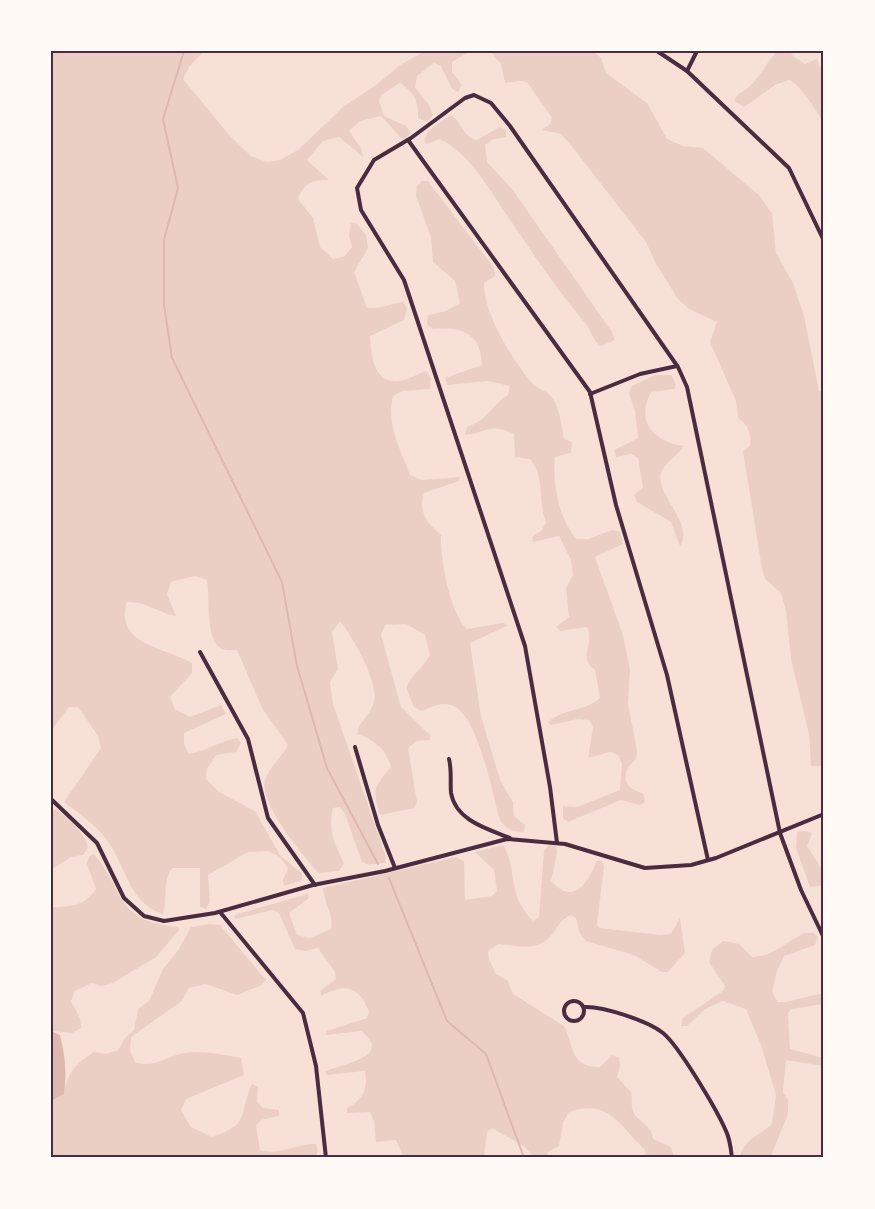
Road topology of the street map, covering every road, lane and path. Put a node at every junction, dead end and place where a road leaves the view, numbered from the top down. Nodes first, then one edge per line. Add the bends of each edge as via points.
1 (657, 51) edge
2 (697, 51) edge
3 (687, 71) junction
4 (407, 140) junction
5 (824, 241) edge
6 (677, 366) junction
7 (590, 394) junction
8 (200, 652) dead end
9 (355, 747) dead end
10 (449, 759) dead end
11 (51, 799) edge
12 (824, 814) edge
13 (780, 831) junction
14 (513, 840) junction
15 (557, 843) junction
16 (708, 860) junction
17 (395, 868) junction
18 (315, 885) junction
19 (220, 912) junction
20 (824, 938) edge
21 (584, 1007) junction
22 (326, 1158) edge
23 (732, 1158) edge

1 - 3 street
2 - 3 street
3 - 5 street via 789,168
4 - 6 street via 465,98 474,95 491,103
4 - 7 street
4 - 15 street via 374,160 357,188 358,198 361,210 404,280 525,646
6 - 7 street via 640,374
6 - 13 street via 687,387 699,441
7 - 16 street via 616,505 668,675
8 - 18 street via 248,739 268,818
9 - 17 street
10 - 14 street via 457,808 481,827
11 - 19 street via 97,843 124,898 144,916 164,921
12 - 13 street
13 - 16 street
13 - 20 street via 801,890
14 - 15 street
14 - 17 street
15 - 16 street via 645,868 668,869
17 - 18 street
18 - 19 street
19 - 22 street via 303,1013 316,1066
21 - 21 street via 570,1001 564,1013 568,1019 578,1021 585,1014
21 - 23 street via 634,1020 666,1036 722,1122

